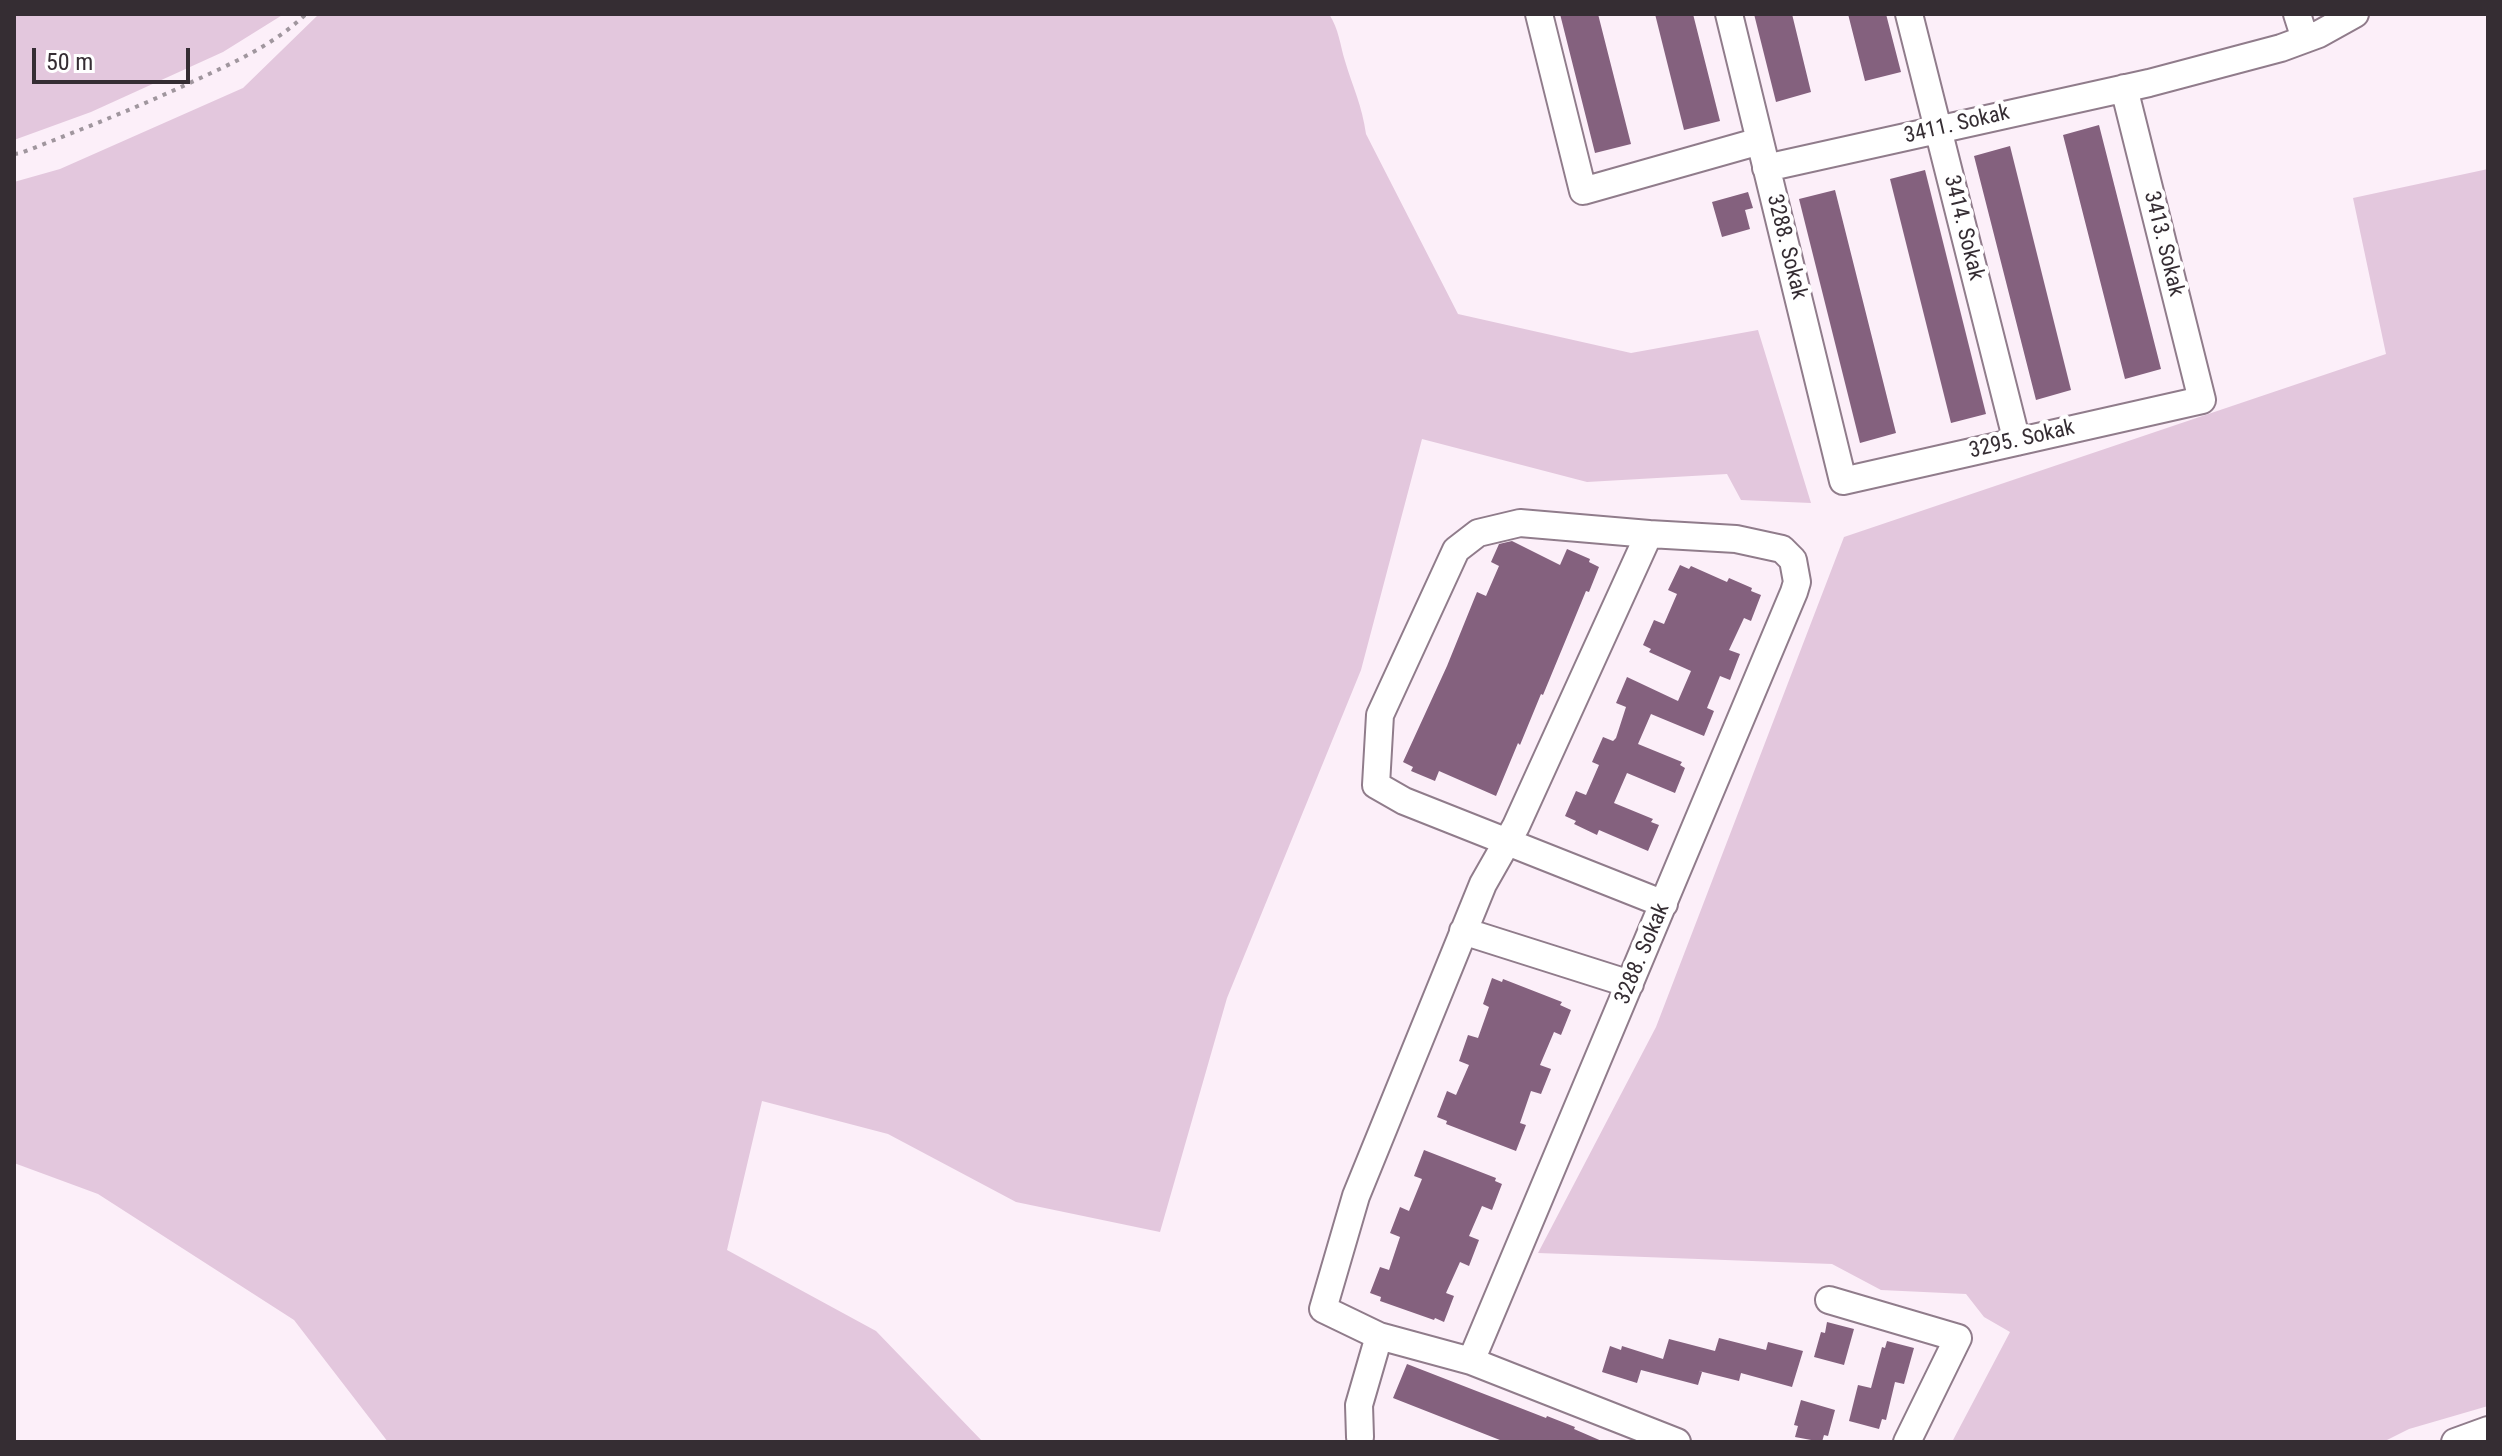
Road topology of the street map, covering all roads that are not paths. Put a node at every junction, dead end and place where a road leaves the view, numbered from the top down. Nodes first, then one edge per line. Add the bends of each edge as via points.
1 (1539, 14) edge
2 (1729, 14) edge
3 (1909, 14) edge
4 (2355, 14) edge
5 (2301, 27) edge
6 (2136, 85) junction
7 (1938, 129) junction
8 (1760, 141) junction
9 (1766, 168) junction
10 (2202, 400) joint
11 (2017, 442) junction
12 (1843, 481) joint
13 (1649, 534) junction
14 (1508, 840) junction
15 (1664, 904) junction
16 (1463, 931) junction
17 (1630, 984) junction
18 (1829, 1300) dead end
19 (1379, 1336) junction
20 (1471, 1361) junction
21 (2488, 1430) edge
22 (1365, 1440) edge
23 (1677, 1442) edge
24 (1907, 1442) edge
25 (2455, 1442) edge

1 - 8 street via 1583,191
2 - 8 street, 3288. Sokak
3 - 7 street, 3414. Sokak
4 - 5 street, 3411. Sokak
5 - 6 street, 3411. Sokak via 2281,48
6 - 7 street, 3411. Sokak
6 - 10 street, 3413. Sokak
7 - 9 street, 3411. Sokak
7 - 11 street, 3414. Sokak
8 - 9 street, 3288. Sokak
9 - 12 street, 3288. Sokak
10 - 11 street, 3295. Sokak
11 - 12 street, 3295. Sokak
13 - 14 street
13 - 14 street via 1520,523 1478,533 1456,550 1380,715 1376,785
13 - 15 street, 3288. Sokak via 1736,539 1782,549 1793,560 1797,582
14 - 15 street
14 - 16 street
15 - 17 street, 3288. Sokak
16 - 17 street
16 - 19 street via 1356,1196 1323,1309
17 - 20 street, 3288. Sokak
18 - 24 street via 1958,1338
19 - 20 street
19 - 22 street via 1359,1405
20 - 23 street
21 - 25 street

